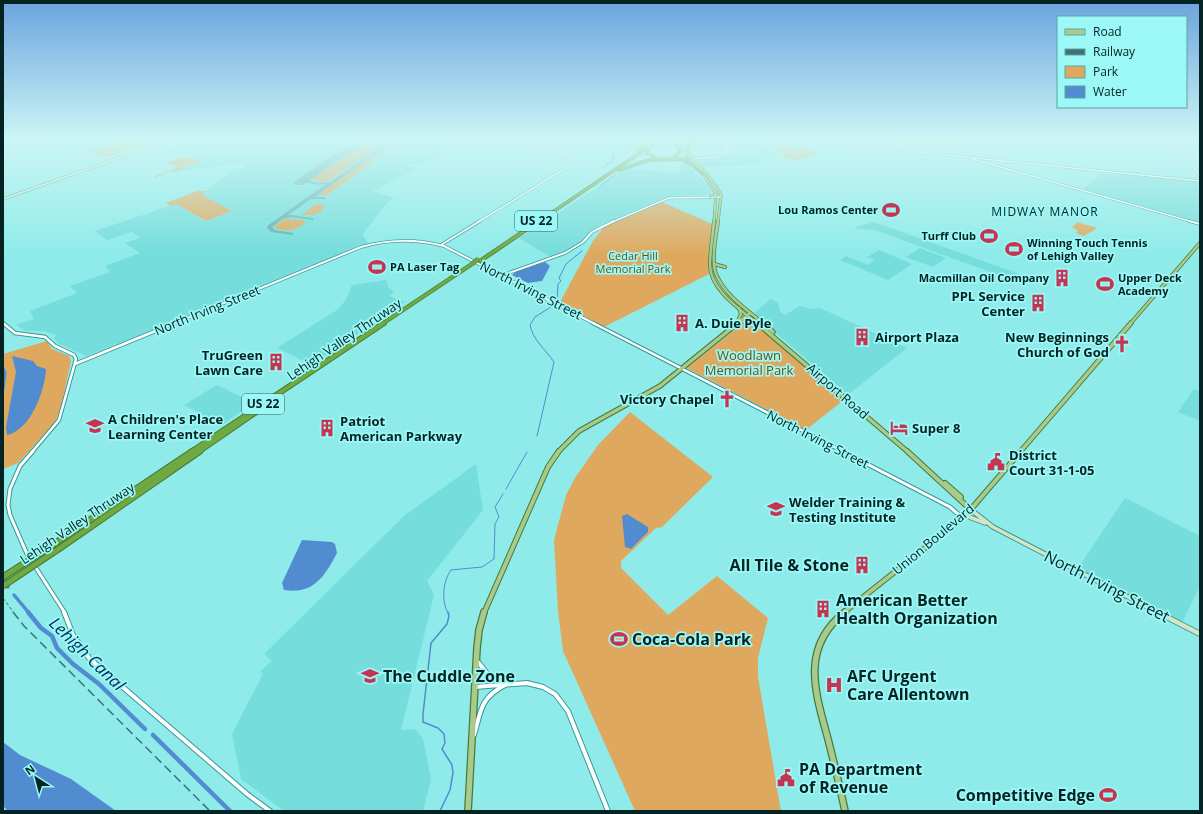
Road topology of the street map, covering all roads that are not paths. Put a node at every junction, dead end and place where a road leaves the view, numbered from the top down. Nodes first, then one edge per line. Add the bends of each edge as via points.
1 (62, 178) edge
2 (549, 178) edge
3 (600, 178) edge
4 (602, 178) edge
5 (705, 178) edge
6 (710, 178) edge
7 (1038, 178) edge
8 (1171, 178) edge
9 (1200, 181) edge
10 (686, 196) junction
11 (716, 196) junction
12 (710, 197) joint
13 (721, 198) junction
14 (3, 199) edge
15 (1200, 224) edge
16 (1200, 243) edge
17 (441, 245) junction
18 (479, 260) junction
19 (473, 264) junction
20 (714, 264) junction
21 (725, 266) dead end
22 (503, 276) junction
23 (737, 305) junction
24 (749, 314) junction
25 (3, 323) edge
26 (758, 323) junction
27 (735, 325) junction
28 (75, 357) junction
29 (88, 358) junction
30 (76, 364) junction
31 (681, 369) junction
32 (971, 508) junction
33 (964, 515) junction
34 (958, 521) junction
35 (993, 527) junction
36 (3, 577) edge
37 (3, 586) edge
38 (1200, 634) edge
39 (476, 659) junction
40 (507, 684) junction
41 (475, 687) junction
42 (471, 746) junction
43 (270, 811) edge
44 (468, 811) edge
45 (608, 811) edge
46 (846, 811) edge

1 - 14 main road
2 - 17 street
3 - 18 highway, Lehigh Valley Thruway / US 22
4 - 18 highway, Lehigh Valley Thruway / US 22
5 - 11 main road
6 - 13 main road via 718,188
7 - 15 street
8 - 9 street
10 - 11 street
10 - 12 street
10 - 22 street via 668,198 603,225 565,253 516,269
11 - 12 main road
11 - 13 street
11 - 23 main road, Airport Road via 710,266 720,289
13 - 20 main road, Airport Road
16 - 32 main road, Union Boulevard
17 - 22 street, North Irving Street
17 - 29 street, North Irving Street via 402,240 361,247
18 - 19 highway, Lehigh Valley Thruway / US 22, bridge
19 - 36 highway, Lehigh Valley Thruway / US 22, bridge
19 - 37 highway, Lehigh Valley Thruway / US 22, bridge
20 - 21 main road
20 - 24 main road, Airport Road via 716,275 725,289
22 - 31 street, North Irving Street
23 - 24 main road, Airport Road
23 - 27 main road via 741,314
24 - 26 main road, Airport Road
24 - 27 main road
24 - 32 main road, Airport Road via 893,436
25 - 28 street via 17,333 45,337
26 - 27 main road via 746,321
26 - 32 main road, Airport Road
27 - 31 main road
28 - 29 street
28 - 30 street
29 - 30 street, North Irving Street
30 - 43 street via 59,420 23,462 10,489 9,510 27,554 63,608 73,635 89,658
31 - 34 street, North Irving Street via 940,502 957,512 960,517
31 - 39 main road via 664,382 588,425 572,437 557,454 544,475 485,608 478,630
32 - 33 main road, Union Boulevard
32 - 35 main road, North Irving Street
33 - 34 main road, Union Boulevard
33 - 35 main road
34 - 46 main road, Union Boulevard via 837,618 818,642 814,683
35 - 38 main road, North Irving Street
39 - 40 street via 490,677
39 - 41 main road
40 - 41 street
40 - 42 street via 492,691 484,699
40 - 45 street via 522,682 539,685 555,694 563,703
41 - 42 main road
42 - 44 main road

